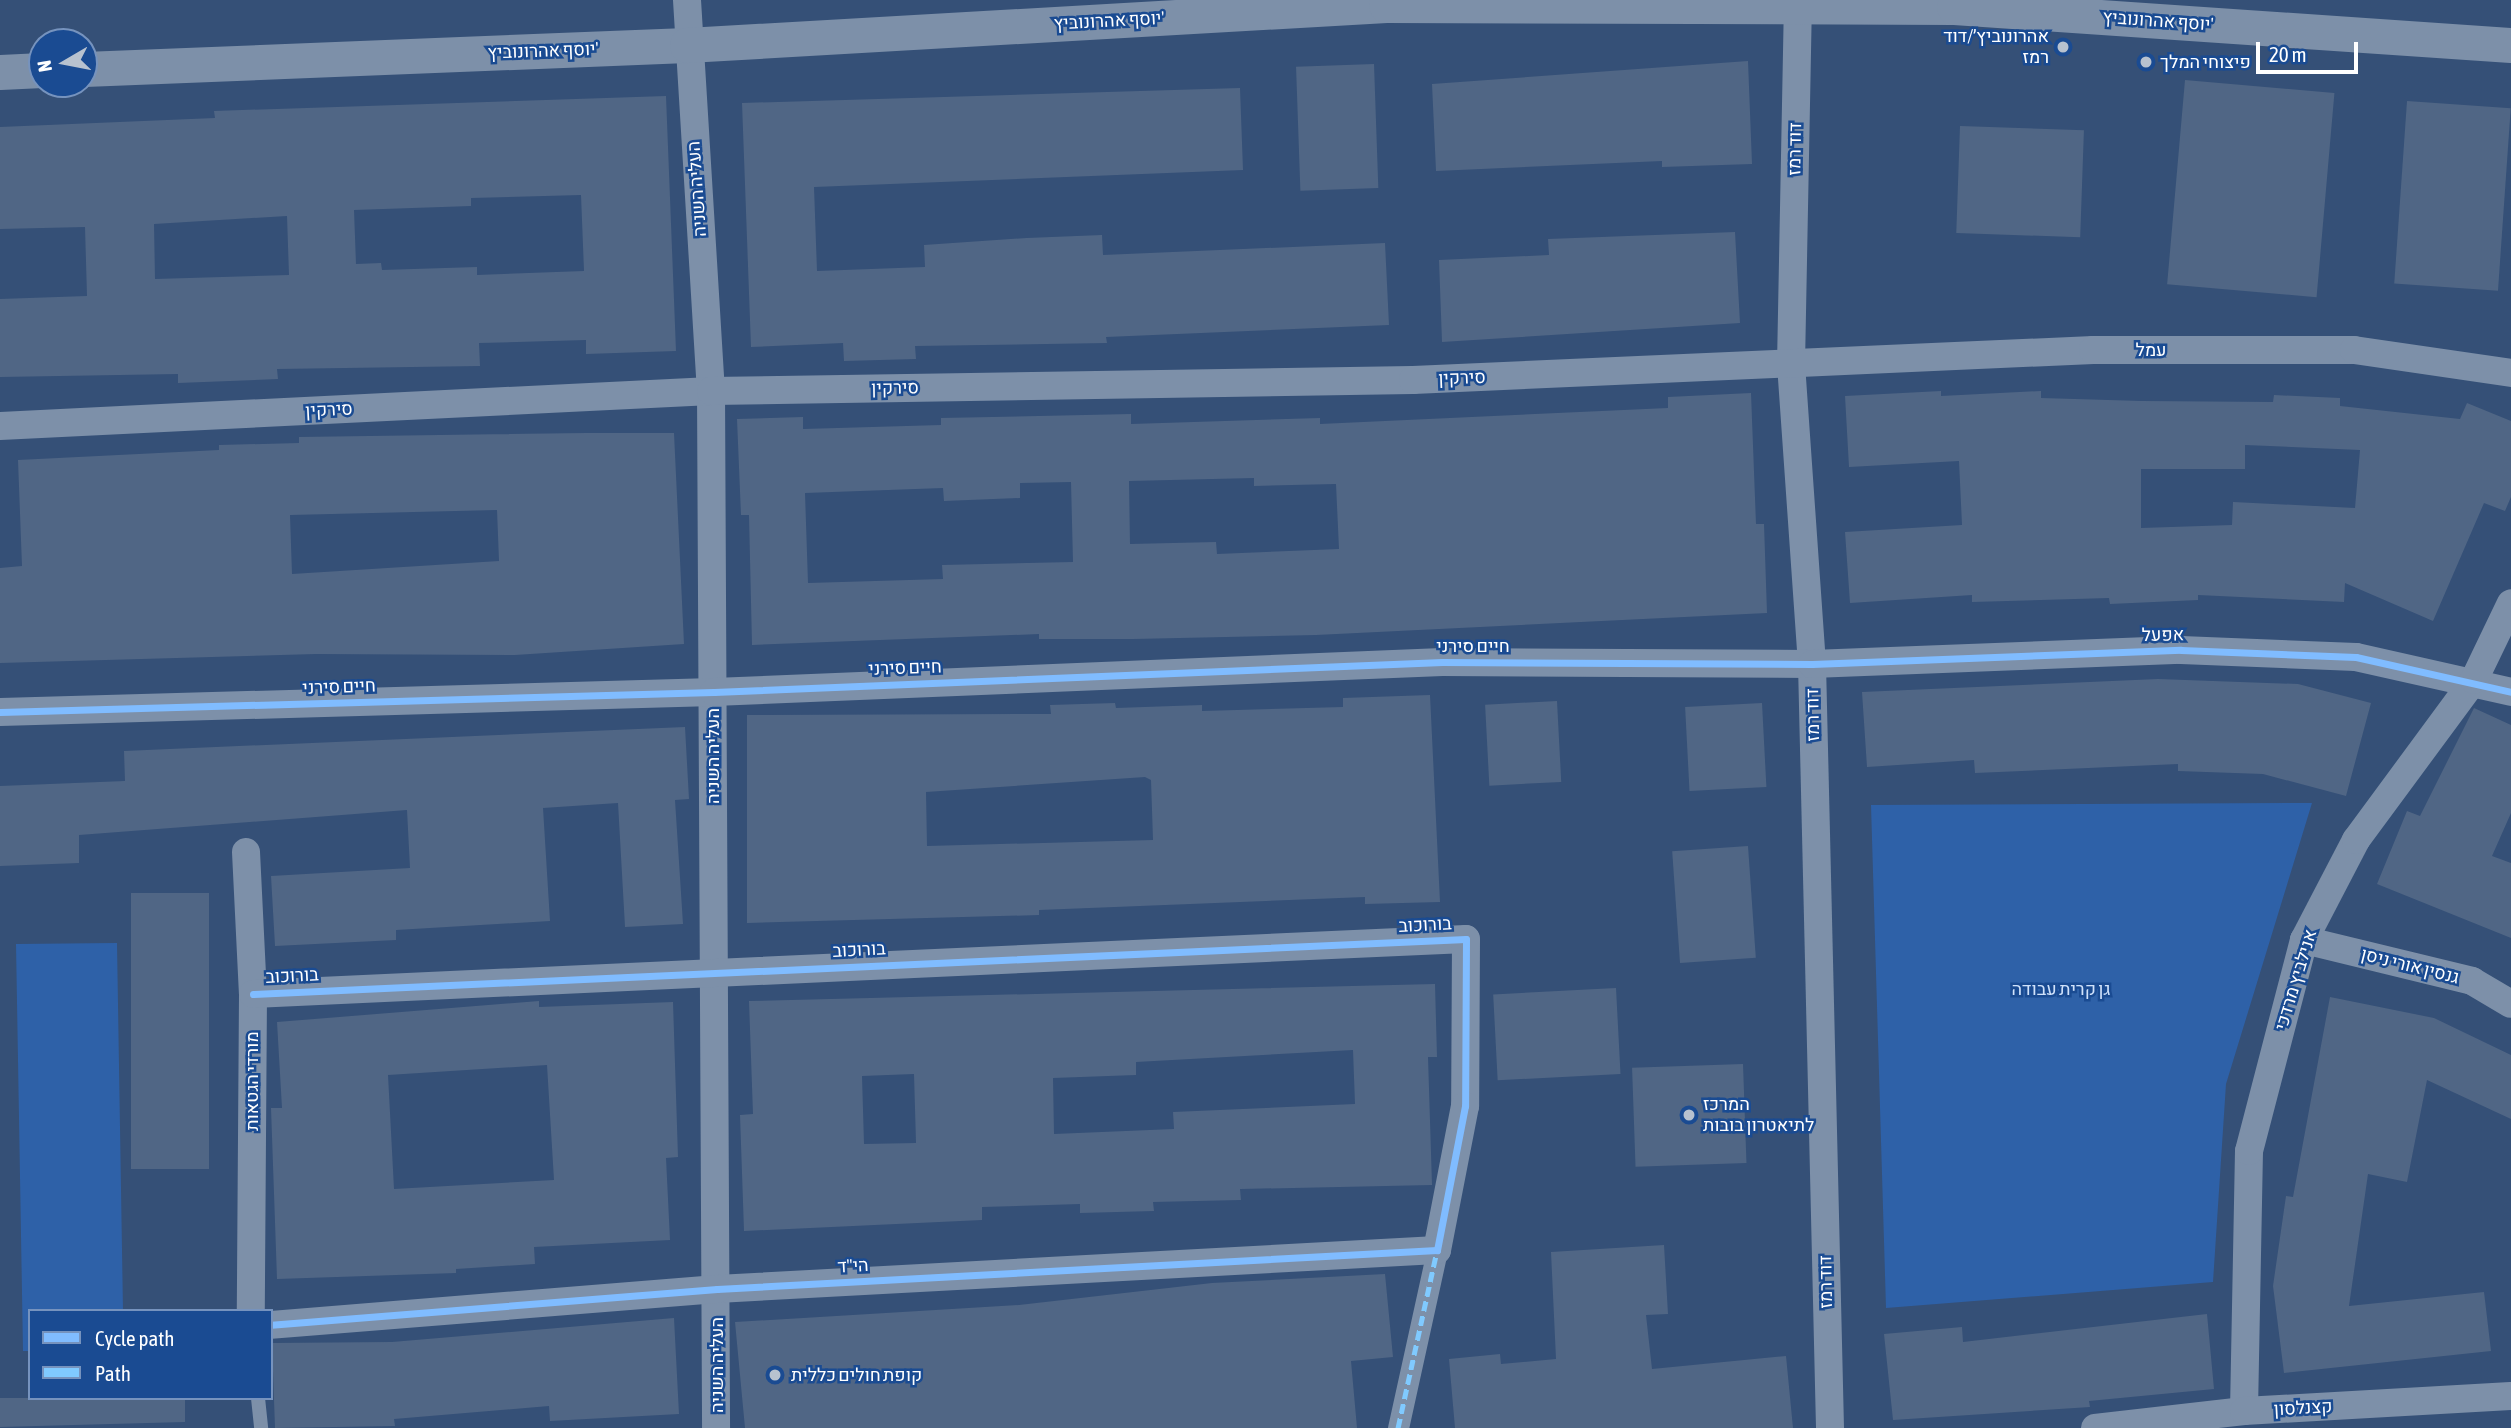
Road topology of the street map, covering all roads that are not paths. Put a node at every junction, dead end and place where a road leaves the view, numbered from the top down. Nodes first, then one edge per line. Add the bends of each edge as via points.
1 (687, 0) edge
2 (1798, 2) edge
3 (687, 45) junction
4 (2511, 46) edge
5 (98, 68) edge
6 (28, 71) edge
7 (0, 72) edge
8 (1791, 364) junction
9 (2511, 373) edge
10 (711, 391) junction
11 (0, 426) edge
12 (2511, 603) edge
13 (1812, 664) junction
14 (2474, 680) junction
15 (714, 692) junction
16 (2511, 692) edge
17 (0, 712) edge
18 (246, 852) dead end
19 (2304, 940) junction
20 (713, 973) junction
21 (253, 993) junction
22 (2511, 1003) edge
23 (1437, 1250) junction
24 (717, 1289) junction
25 (251, 1309) edge
26 (273, 1325) edge
27 (2511, 1396) edge
28 (258, 1400) edge
29 (2244, 1411) junction
30 (261, 1428) edge
31 (716, 1428) edge
32 (1398, 1428) edge
33 (1830, 1428) edge
34 (2095, 1428) edge

1 - 3 street, העליה השניה
2 - 3 street, יוסף אהרונוביץ' via 1386,5
2 - 4 street, יוסף אהרונוביץ' via 1954,7
2 - 8 street, דוד רמז
3 - 5 street, יוסף אהרונוביץ'
3 - 10 street, העליה השניה
6 - 7 street
8 - 9 street, עמל via 2093,350 2354,350
8 - 10 street, סירקין via 1412,380
8 - 13 street, דוד רמז
10 - 11 street, סירקין
10 - 15 street, העליה השניה
12 - 14 street, אנילביץ מרדכי
13 - 14 street, אפעל via 2182,650 2356,657
13 - 15 street, חיים סירני via 1442,662
13 - 33 street, דוד רמז
14 - 16 street, אפעל
14 - 19 street, אנילביץ מרדכי via 2356,840
15 - 17 street, חיים סירני
15 - 20 street, העליה השניה
18 - 21 street, מורדי הגטאות
19 - 22 street, גנסין אורי ניסן via 2472,981
19 - 29 street, אנילביץ מרדכי via 2249,1151
20 - 21 street, בורוכוב
20 - 23 street, בורוכוב via 1466,939 1465,1106
20 - 24 street, העליה השניה
21 - 25 street, מורדי הגטאות
23 - 24 street, הי"ד
23 - 32 street
24 - 26 street, הי"ד
24 - 31 street, העליה השניה
27 - 29 street, קצנלסון
28 - 30 lane
29 - 34 street, קצנלסון

